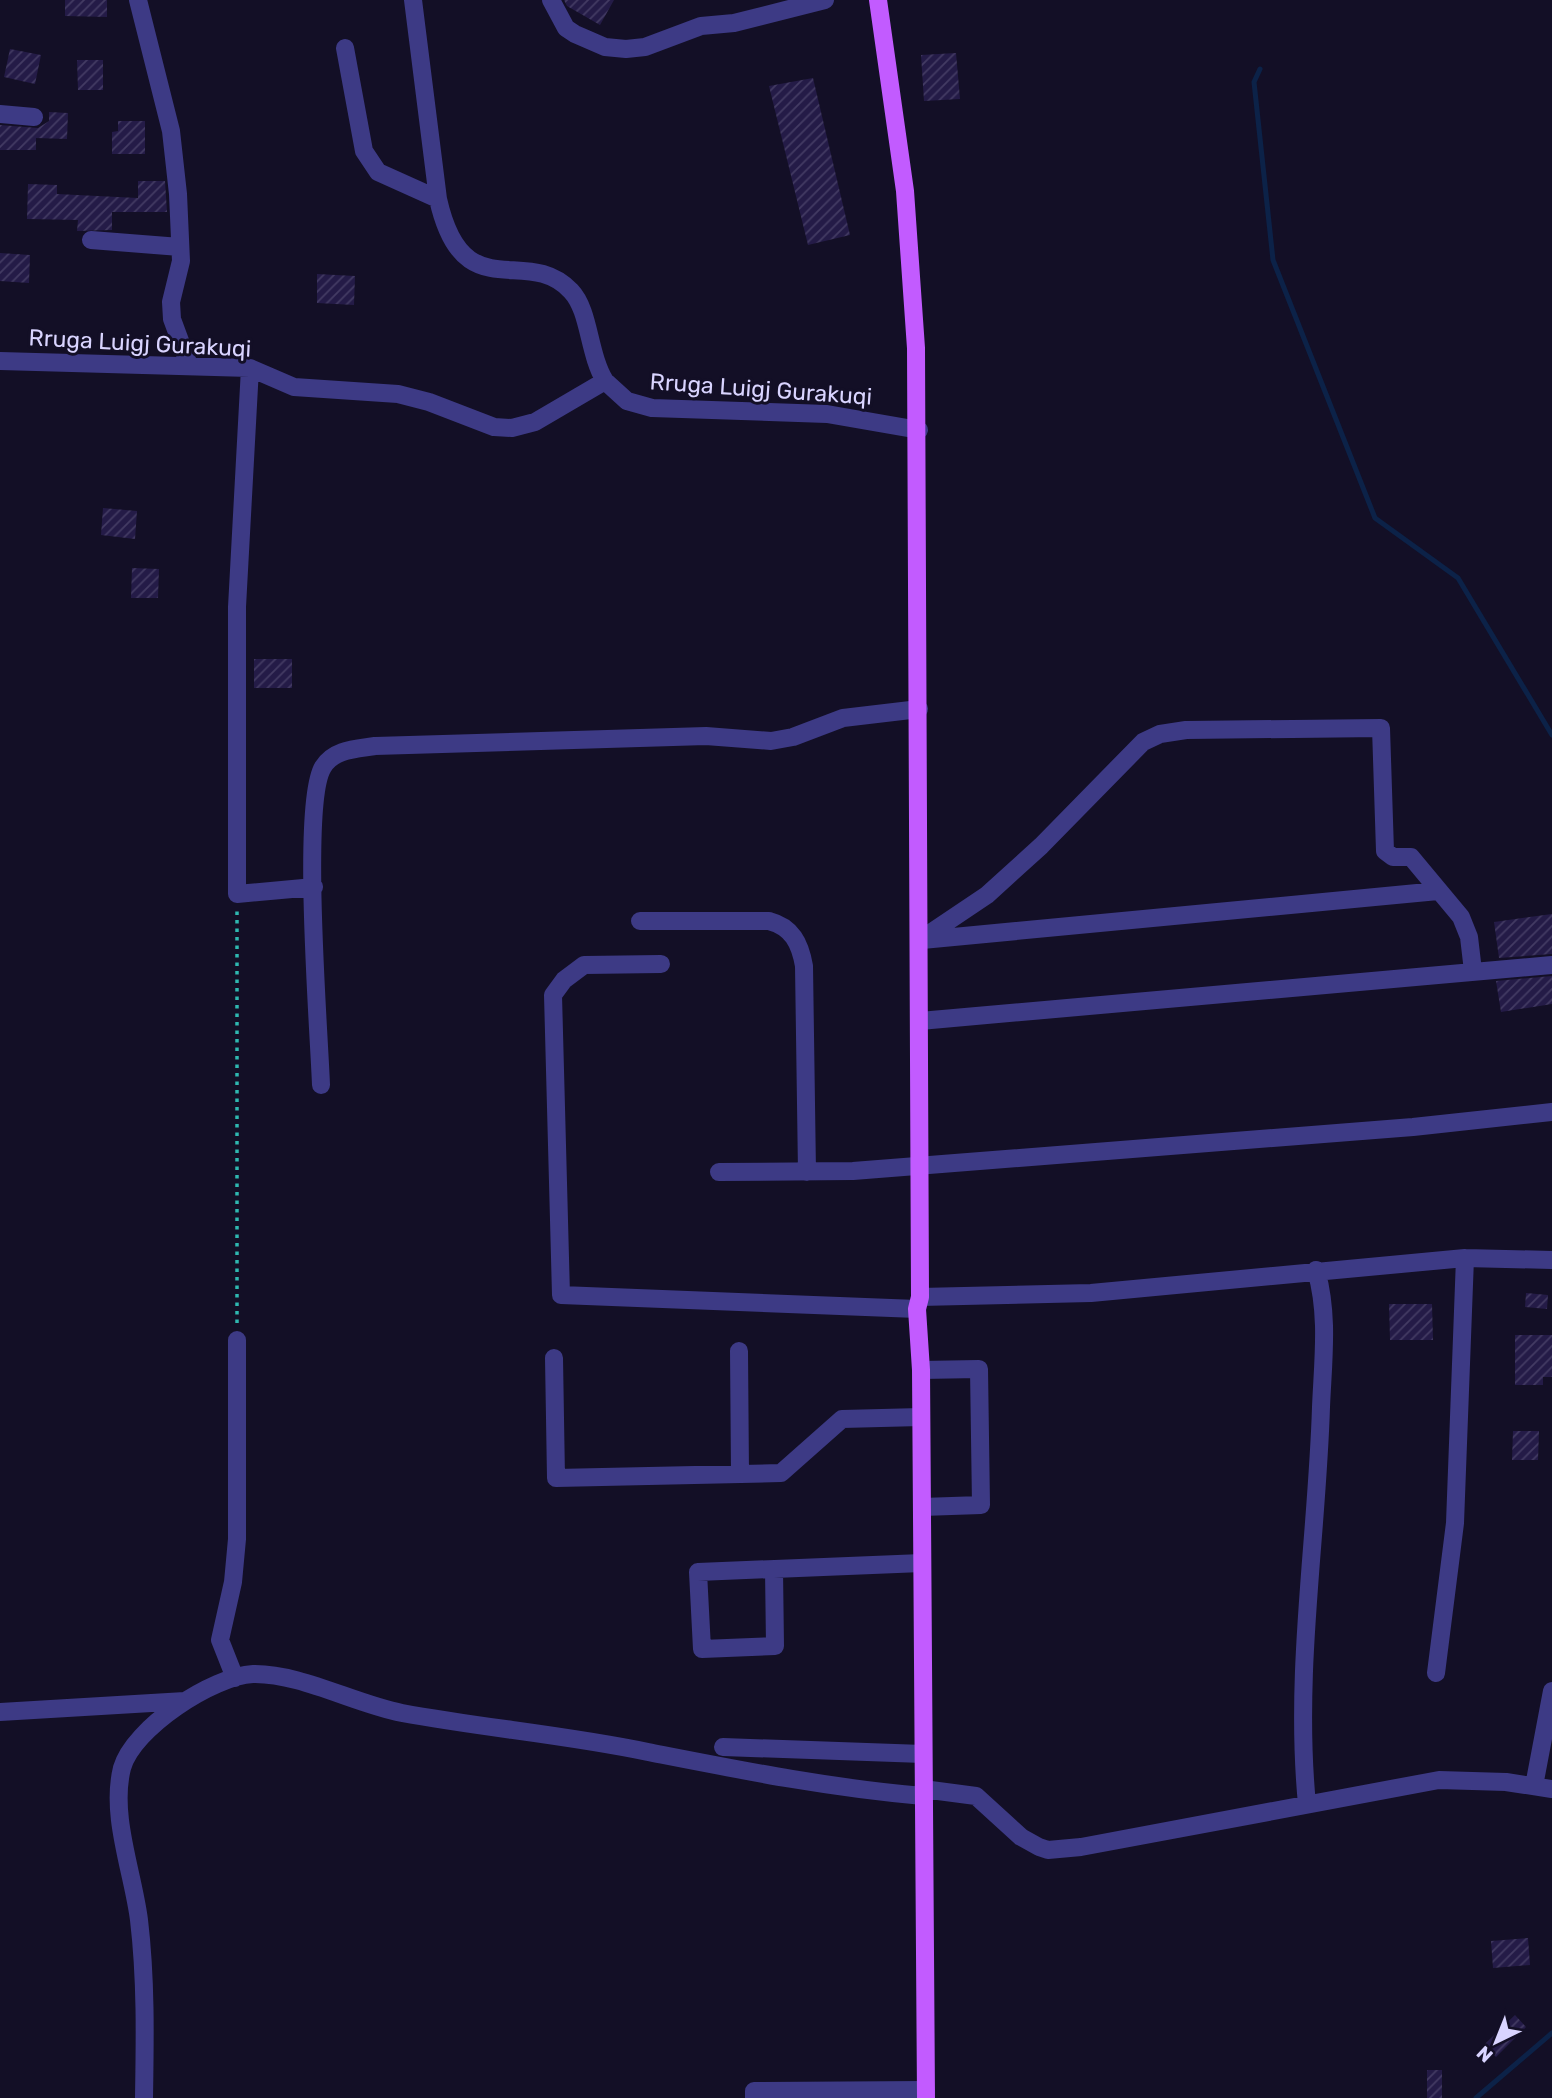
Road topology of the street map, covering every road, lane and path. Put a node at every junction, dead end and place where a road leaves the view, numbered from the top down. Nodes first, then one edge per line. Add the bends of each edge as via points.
1 (138, 0) edge
2 (413, 0) edge
3 (551, 0) edge
4 (825, 0) edge
5 (878, 0) edge
6 (345, 48) dead end
7 (0, 114) edge
8 (34, 117) dead end
9 (438, 199) junction
10 (91, 240) dead end
11 (180, 247) junction
12 (0, 360) edge
13 (189, 365) junction
14 (250, 368) junction
15 (604, 381) junction
16 (919, 430) junction
17 (919, 709) junction
18 (314, 887) junction
19 (1438, 891) junction
20 (237, 894) junction
21 (640, 921) dead end
22 (920, 940) junction
23 (661, 964) dead end
24 (1552, 965) edge
25 (1473, 971) junction
26 (920, 1021) junction
27 (321, 1085) dead end
28 (1552, 1112) edge
29 (920, 1166) junction
30 (719, 1172) dead end
31 (807, 1172) junction
32 (1465, 1258) junction
33 (1552, 1260) edge
34 (1316, 1270) junction
35 (919, 1303) junction
36 (237, 1340) joint
37 (739, 1351) dead end
38 (554, 1358) dead end
39 (921, 1370) junction
40 (921, 1417) junction
41 (740, 1474) junction
42 (922, 1507) junction
43 (922, 1563) junction
44 (774, 1570) junction
45 (1436, 1673) dead end
46 (235, 1678) junction
47 (1552, 1691) edge
48 (186, 1701) junction
49 (0, 1713) edge
50 (723, 1747) dead end
51 (923, 1754) junction
52 (1543, 1788) edge
53 (923, 1793) junction
54 (1307, 1804) junction
55 (875, 2094) edge
56 (926, 2094) edge
57 (144, 2098) edge
58 (754, 2098) edge

1 - 11 street via 171,131
2 - 9 street
3 - 4 street via 566,28 586,41 626,49 645,47 702,26 734,23
5 - 16 main road via 905,191
6 - 9 street via 370,165
7 - 8 street
9 - 15 street via 452,241 465,256 496,271 539,274 570,289 580,302 595,365
10 - 11 street
11 - 13 street via 172,319
12 - 13 street, Rruga Luigj Gurakuqi
13 - 14 street, Rruga Luigj Gurakuqi
14 - 15 street, Rruga Luigj Gurakuqi via 294,387 408,397 494,428 534,422
14 - 20 street via 237,607
15 - 16 street, Rruga Luigj Gurakuqi via 627,401 652,408 838,415
16 - 17 main road
17 - 18 street via 843,718 771,741 682,737 348,750 333,756 317,780
17 - 22 main road
18 - 20 street
18 - 27 street
19 - 22 street
19 - 22 street via 1410,857 1393,857 1385,851 1381,729 1186,730 1143,742 987,895
19 - 25 street via 1461,918 1469,937
20 - 36 path
21 - 31 street via 769,920 793,935 804,966
22 - 26 main road
23 - 35 street via 584,965 553,995 561,1295
24 - 25 street
25 - 26 street
26 - 29 main road
28 - 29 street
29 - 31 street
29 - 35 main road
30 - 31 street
32 - 33 street
32 - 34 street
32 - 45 street via 1455,1523
34 - 35 street via 1091,1293
34 - 54 street via 1325,1317 1319,1486 1305,1633
35 - 39 main road
36 - 46 street via 237,1539 233,1582 219,1640
37 - 41 street
38 - 41 street via 556,1478
39 - 40 main road
39 - 42 street via 979,1369 981,1505
40 - 41 street via 842,1419 781,1473
40 - 42 main road
42 - 43 main road
43 - 44 street
43 - 51 main road
44 - 44 street via 698,1572 702,1649 775,1646
46 - 48 street
46 - 53 street via 252,1674 274,1677 400,1712 617,1746 799,1783
47 - 52 street
48 - 49 street
48 - 57 street via 147,1730 132,1748 120,1784 119,1805 144,1963
50 - 51 street
51 - 53 main road
52 - 54 street via 1473,1779 1439,1780
53 - 54 street via 976,1796 1029,1844 1048,1850
53 - 56 main road
55 - 56 street
55 - 58 street via 754,2091

